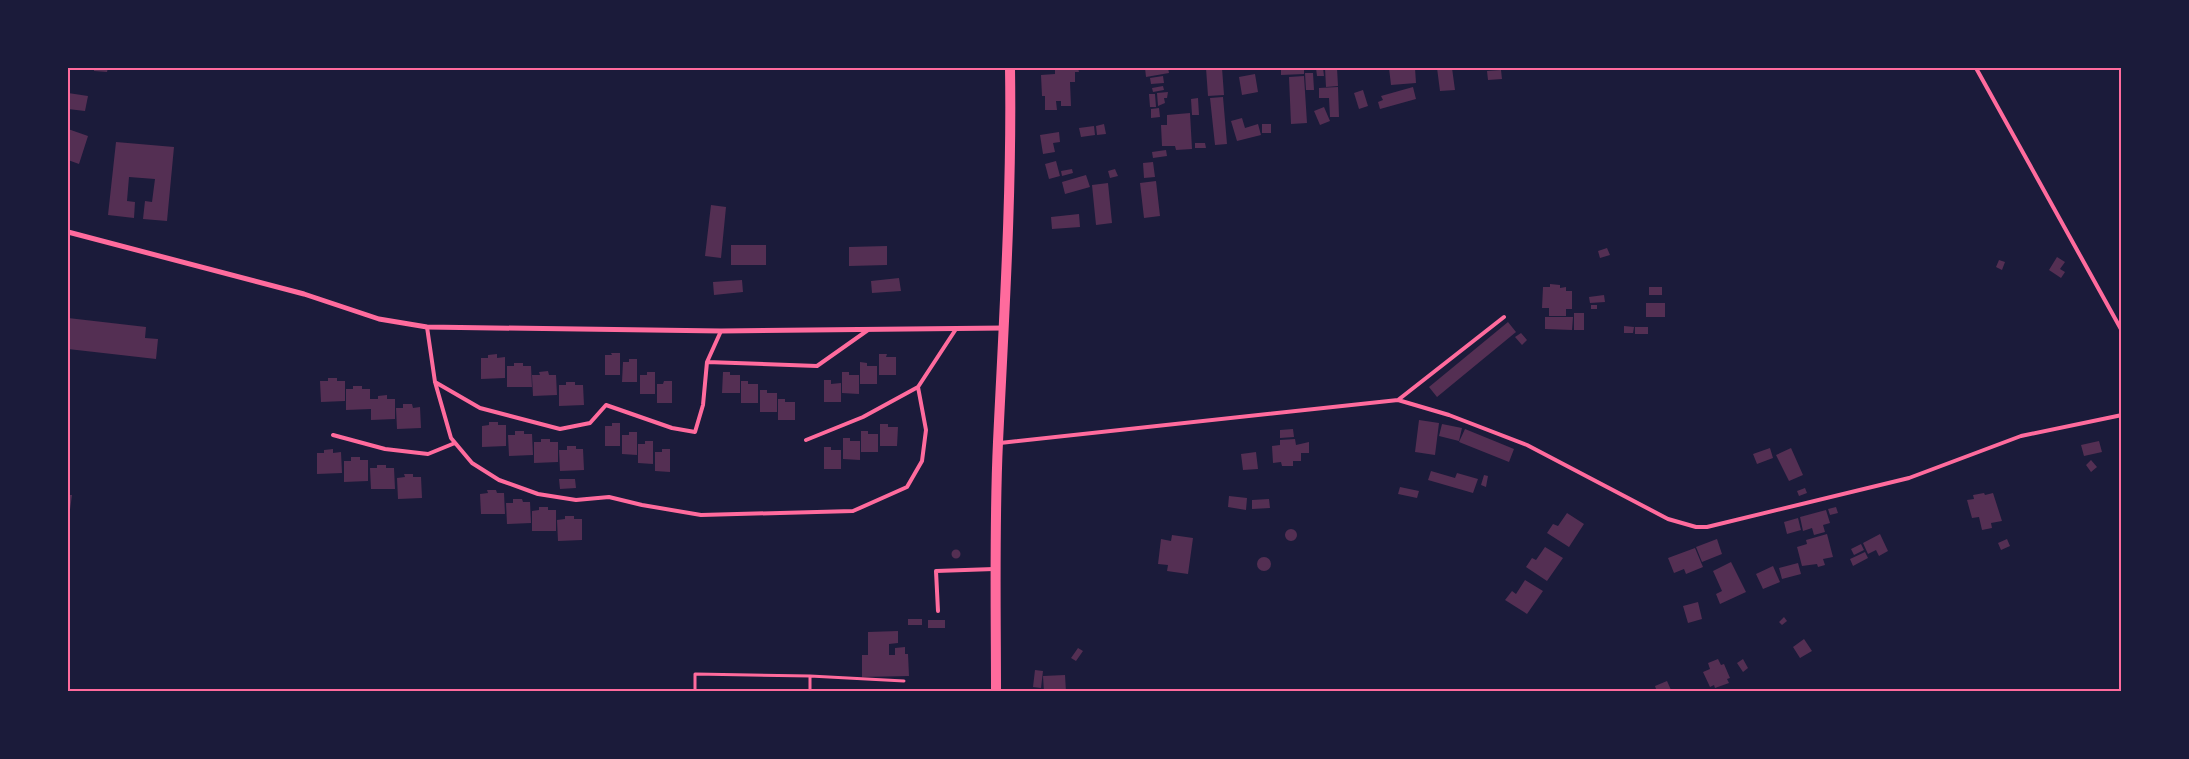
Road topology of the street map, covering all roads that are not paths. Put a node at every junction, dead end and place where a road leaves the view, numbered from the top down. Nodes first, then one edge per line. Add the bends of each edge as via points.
1 (1010, 68) edge
2 (1976, 68) edge
3 (68, 232) edge
4 (1504, 317) dead end
5 (427, 327) junction
6 (870, 328) junction
7 (1005, 328) junction
8 (956, 329) junction
9 (721, 331) junction
10 (2122, 331) edge
11 (707, 362) junction
12 (435, 382) junction
13 (918, 387) junction
14 (1398, 400) junction
15 (2122, 416) edge
16 (333, 435) dead end
17 (806, 440) dead end
18 (455, 443) junction
19 (998, 443) junction
20 (996, 568) junction
21 (938, 611) dead end
22 (996, 692) edge

1 - 7 main road via 1011,149
2 - 10 lane
3 - 5 street via 304,294 379,319
4 - 14 lane
5 - 9 street
5 - 12 lane
6 - 8 street
6 - 9 street
6 - 11 lane via 817,366
7 - 8 street
7 - 19 main road
8 - 13 lane
9 - 11 lane
11 - 12 lane via 703,405 695,432 672,428 606,405 590,423 560,429 480,408
12 - 18 lane
13 - 17 lane via 863,417
13 - 18 lane via 926,430 922,461 907,487 853,511 702,515 642,506 609,497 576,500 538,494 492,476 472,463
14 - 15 lane via 1449,415 1527,445 1668,519 1696,527 1726,524 1910,478 2021,436
14 - 19 lane
16 - 18 lane via 385,449 428,454
19 - 20 main road
20 - 21 lane via 936,571
20 - 22 main road

